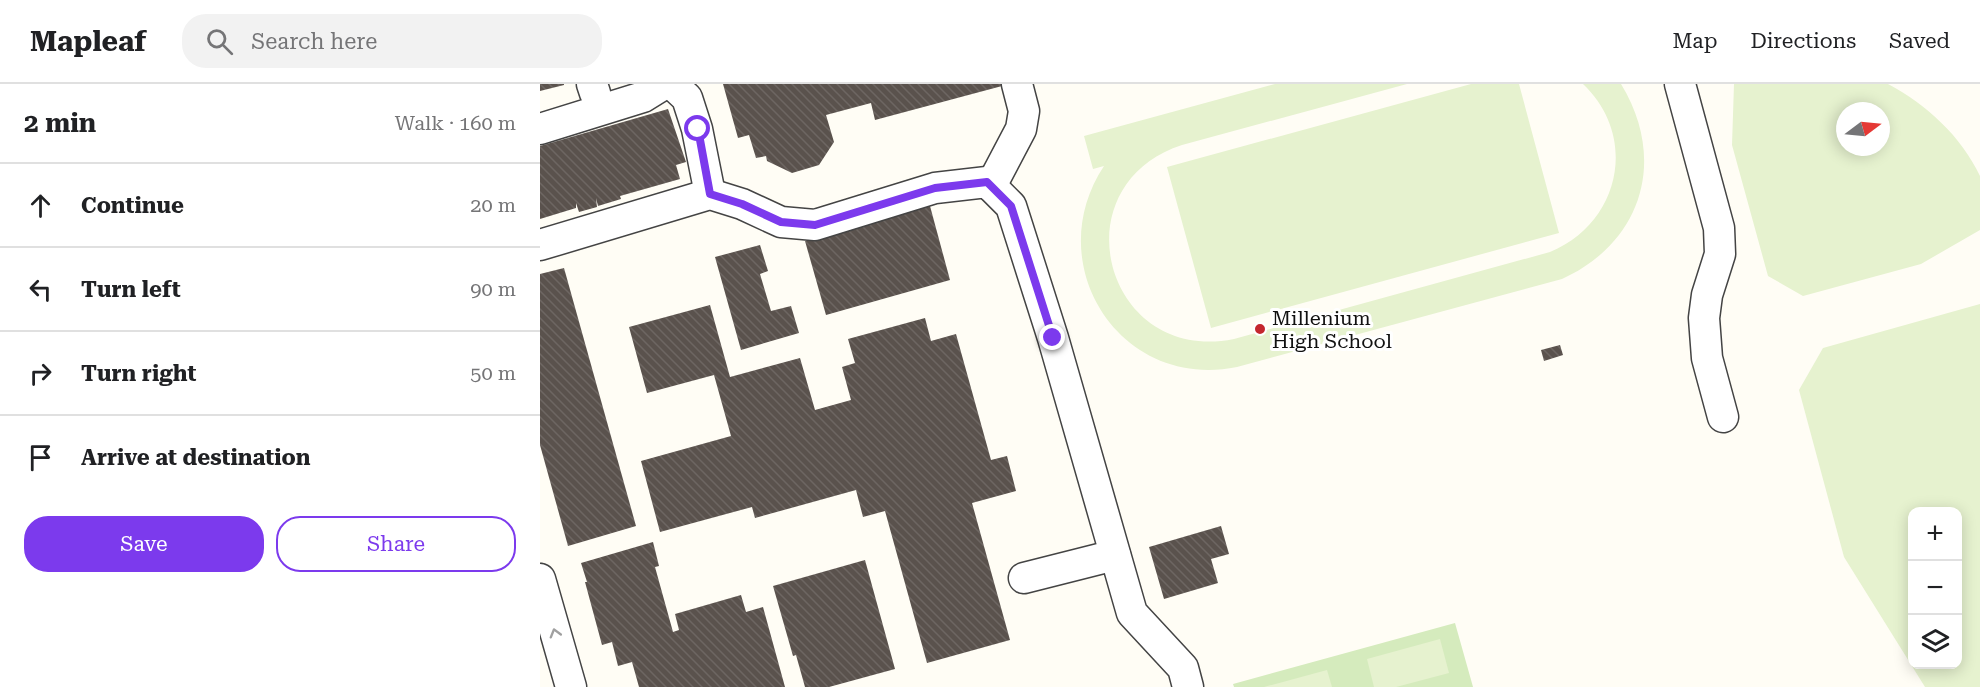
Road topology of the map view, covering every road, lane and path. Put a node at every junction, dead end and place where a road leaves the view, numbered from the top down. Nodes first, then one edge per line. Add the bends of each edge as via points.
1 (628, 84) edge
2 (663, 84) edge
3 (672, 84) edge
4 (1017, 84) edge
5 (1680, 84) edge
6 (593, 89) edge
7 (540, 109) edge
8 (540, 129) edge
9 (991, 186) junction
10 (710, 194) junction
11 (540, 245) edge
12 (1723, 417) dead end
13 (1115, 555) junction
14 (1024, 578) dead end
15 (540, 579) edge
16 (571, 687) edge
17 (1188, 687) edge

1 - 6 lane
2 - 8 lane via 643,97
3 - 10 lane via 687,98 698,129
4 - 9 lane via 1024,111 1021,129
5 - 12 lane via 1719,228 1720,254 1704,318 1707,357
6 - 7 lane
9 - 10 lane via 987,182 935,188 815,225 781,222
9 - 13 lane via 1011,206
10 - 11 lane
13 - 14 lane
13 - 17 lane via 1132,613 1183,668
16 -> 15 lane

